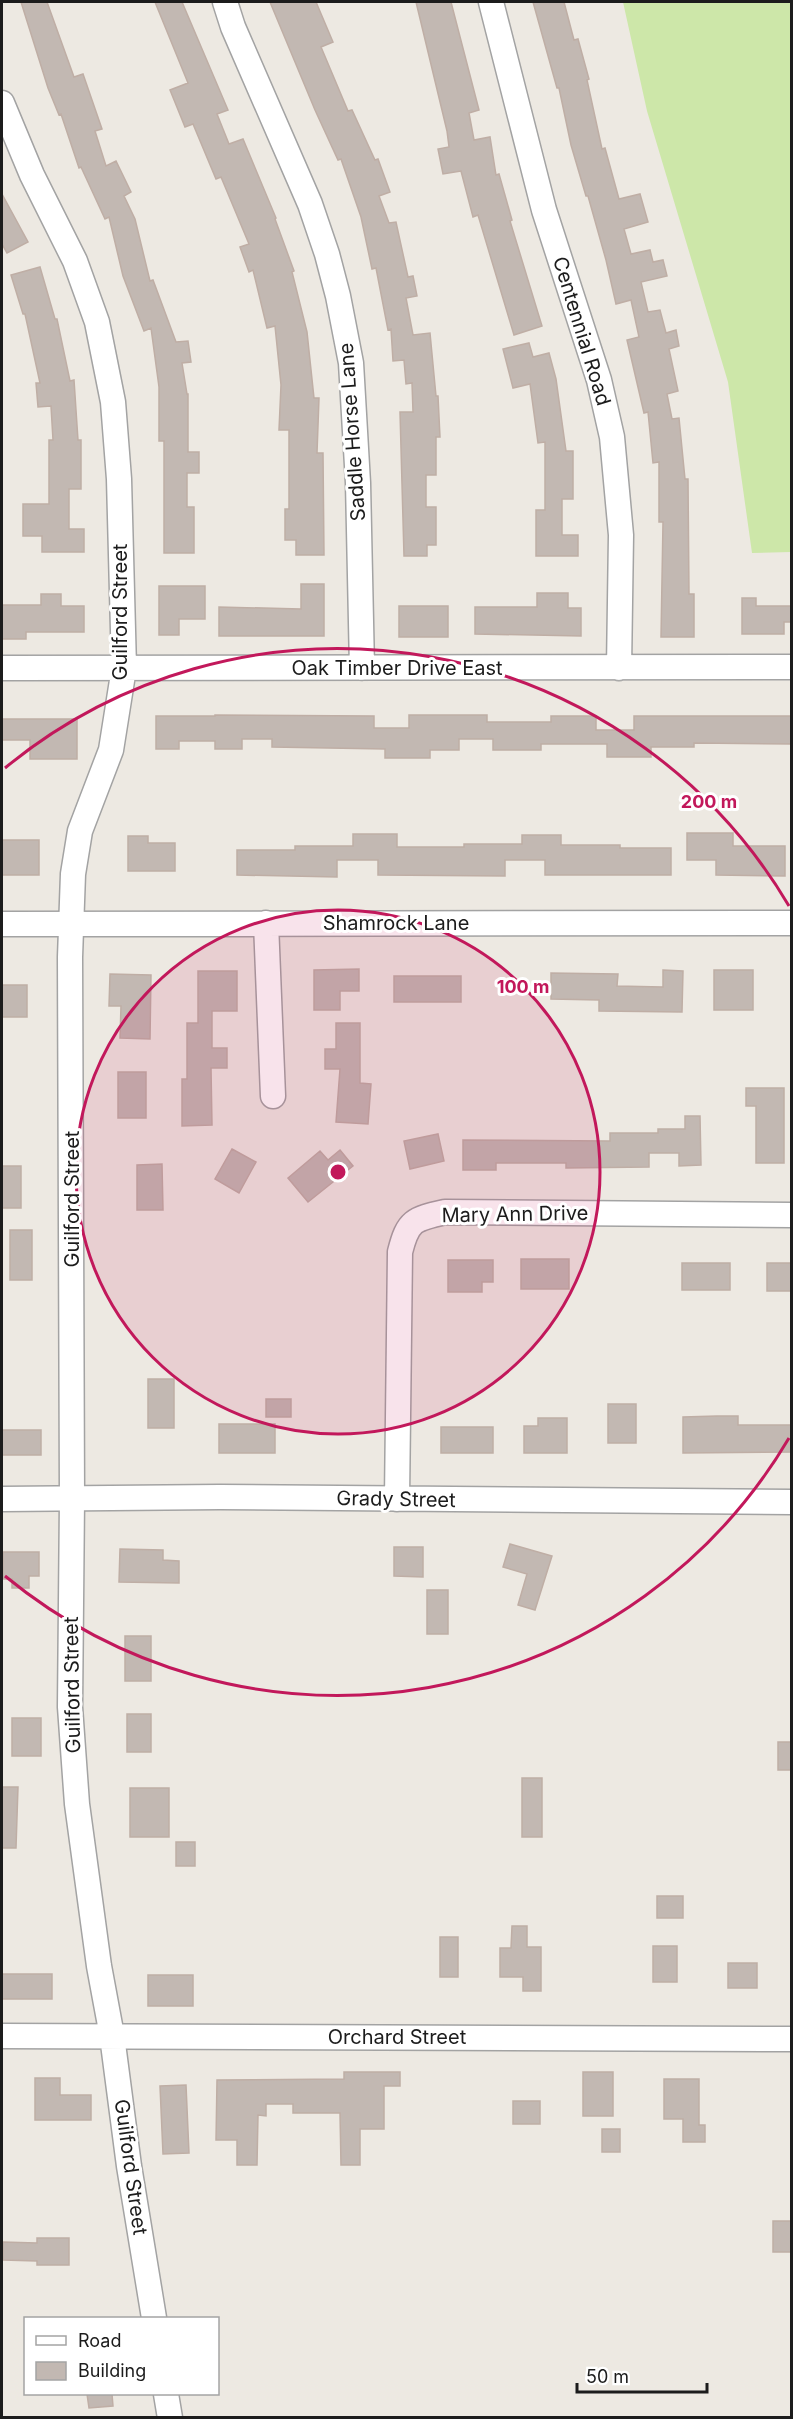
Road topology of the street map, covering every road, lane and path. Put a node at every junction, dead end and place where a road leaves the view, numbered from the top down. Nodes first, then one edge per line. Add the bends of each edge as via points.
1 (225, 2) edge
2 (491, 2) edge
3 (2, 103) edge
4 (792, 667) edge
5 (2, 668) edge
6 (123, 668) junction
7 (362, 668) junction
8 (619, 668) junction
9 (266, 923) junction
10 (792, 923) edge
11 (2, 924) edge
12 (72, 924) junction
13 (273, 1096) dead end
14 (792, 1215) edge
15 (2, 1499) edge
16 (72, 1499) junction
17 (397, 1499) junction
18 (792, 1502) edge
19 (2, 2036) edge
20 (112, 2036) junction
21 (792, 2039) edge
22 (154, 2317) edge
23 (166, 2395) edge
24 (170, 2418) edge

1 - 7 street, Saddle Horse Lane via 310,204 338,296 351,363
2 - 8 street, Centennial Road via 544,210 599,380 612,437 621,535
3 - 6 street, Guilford Street via 75,261 98,322 113,402 119,479
4 - 8 street, Oak Timber Drive East
5 - 6 street, Oak Timber Drive East
6 - 7 street, Oak Timber Drive East
6 - 12 street, Guilford Street via 111,750 80,831 73,874
7 - 8 street, Oak Timber Drive East
9 - 10 street, Shamrock Lane
9 - 12 street, Shamrock Lane
9 - 13 street
11 - 12 street, Shamrock Lane
12 - 16 street, Guilford Street
14 - 17 street, Mary Ann Drive via 445,1212 421,1218 405,1231 400,1252
15 - 16 street, Grady Street
16 - 17 street, Grady Street
16 - 20 street, Guilford Street via 70,1718 77,1804
17 - 18 street, Grady Street
19 - 20 street, Orchard Street
20 - 21 street, Orchard Street
20 - 22 street, Guilford Street
23 - 24 street

